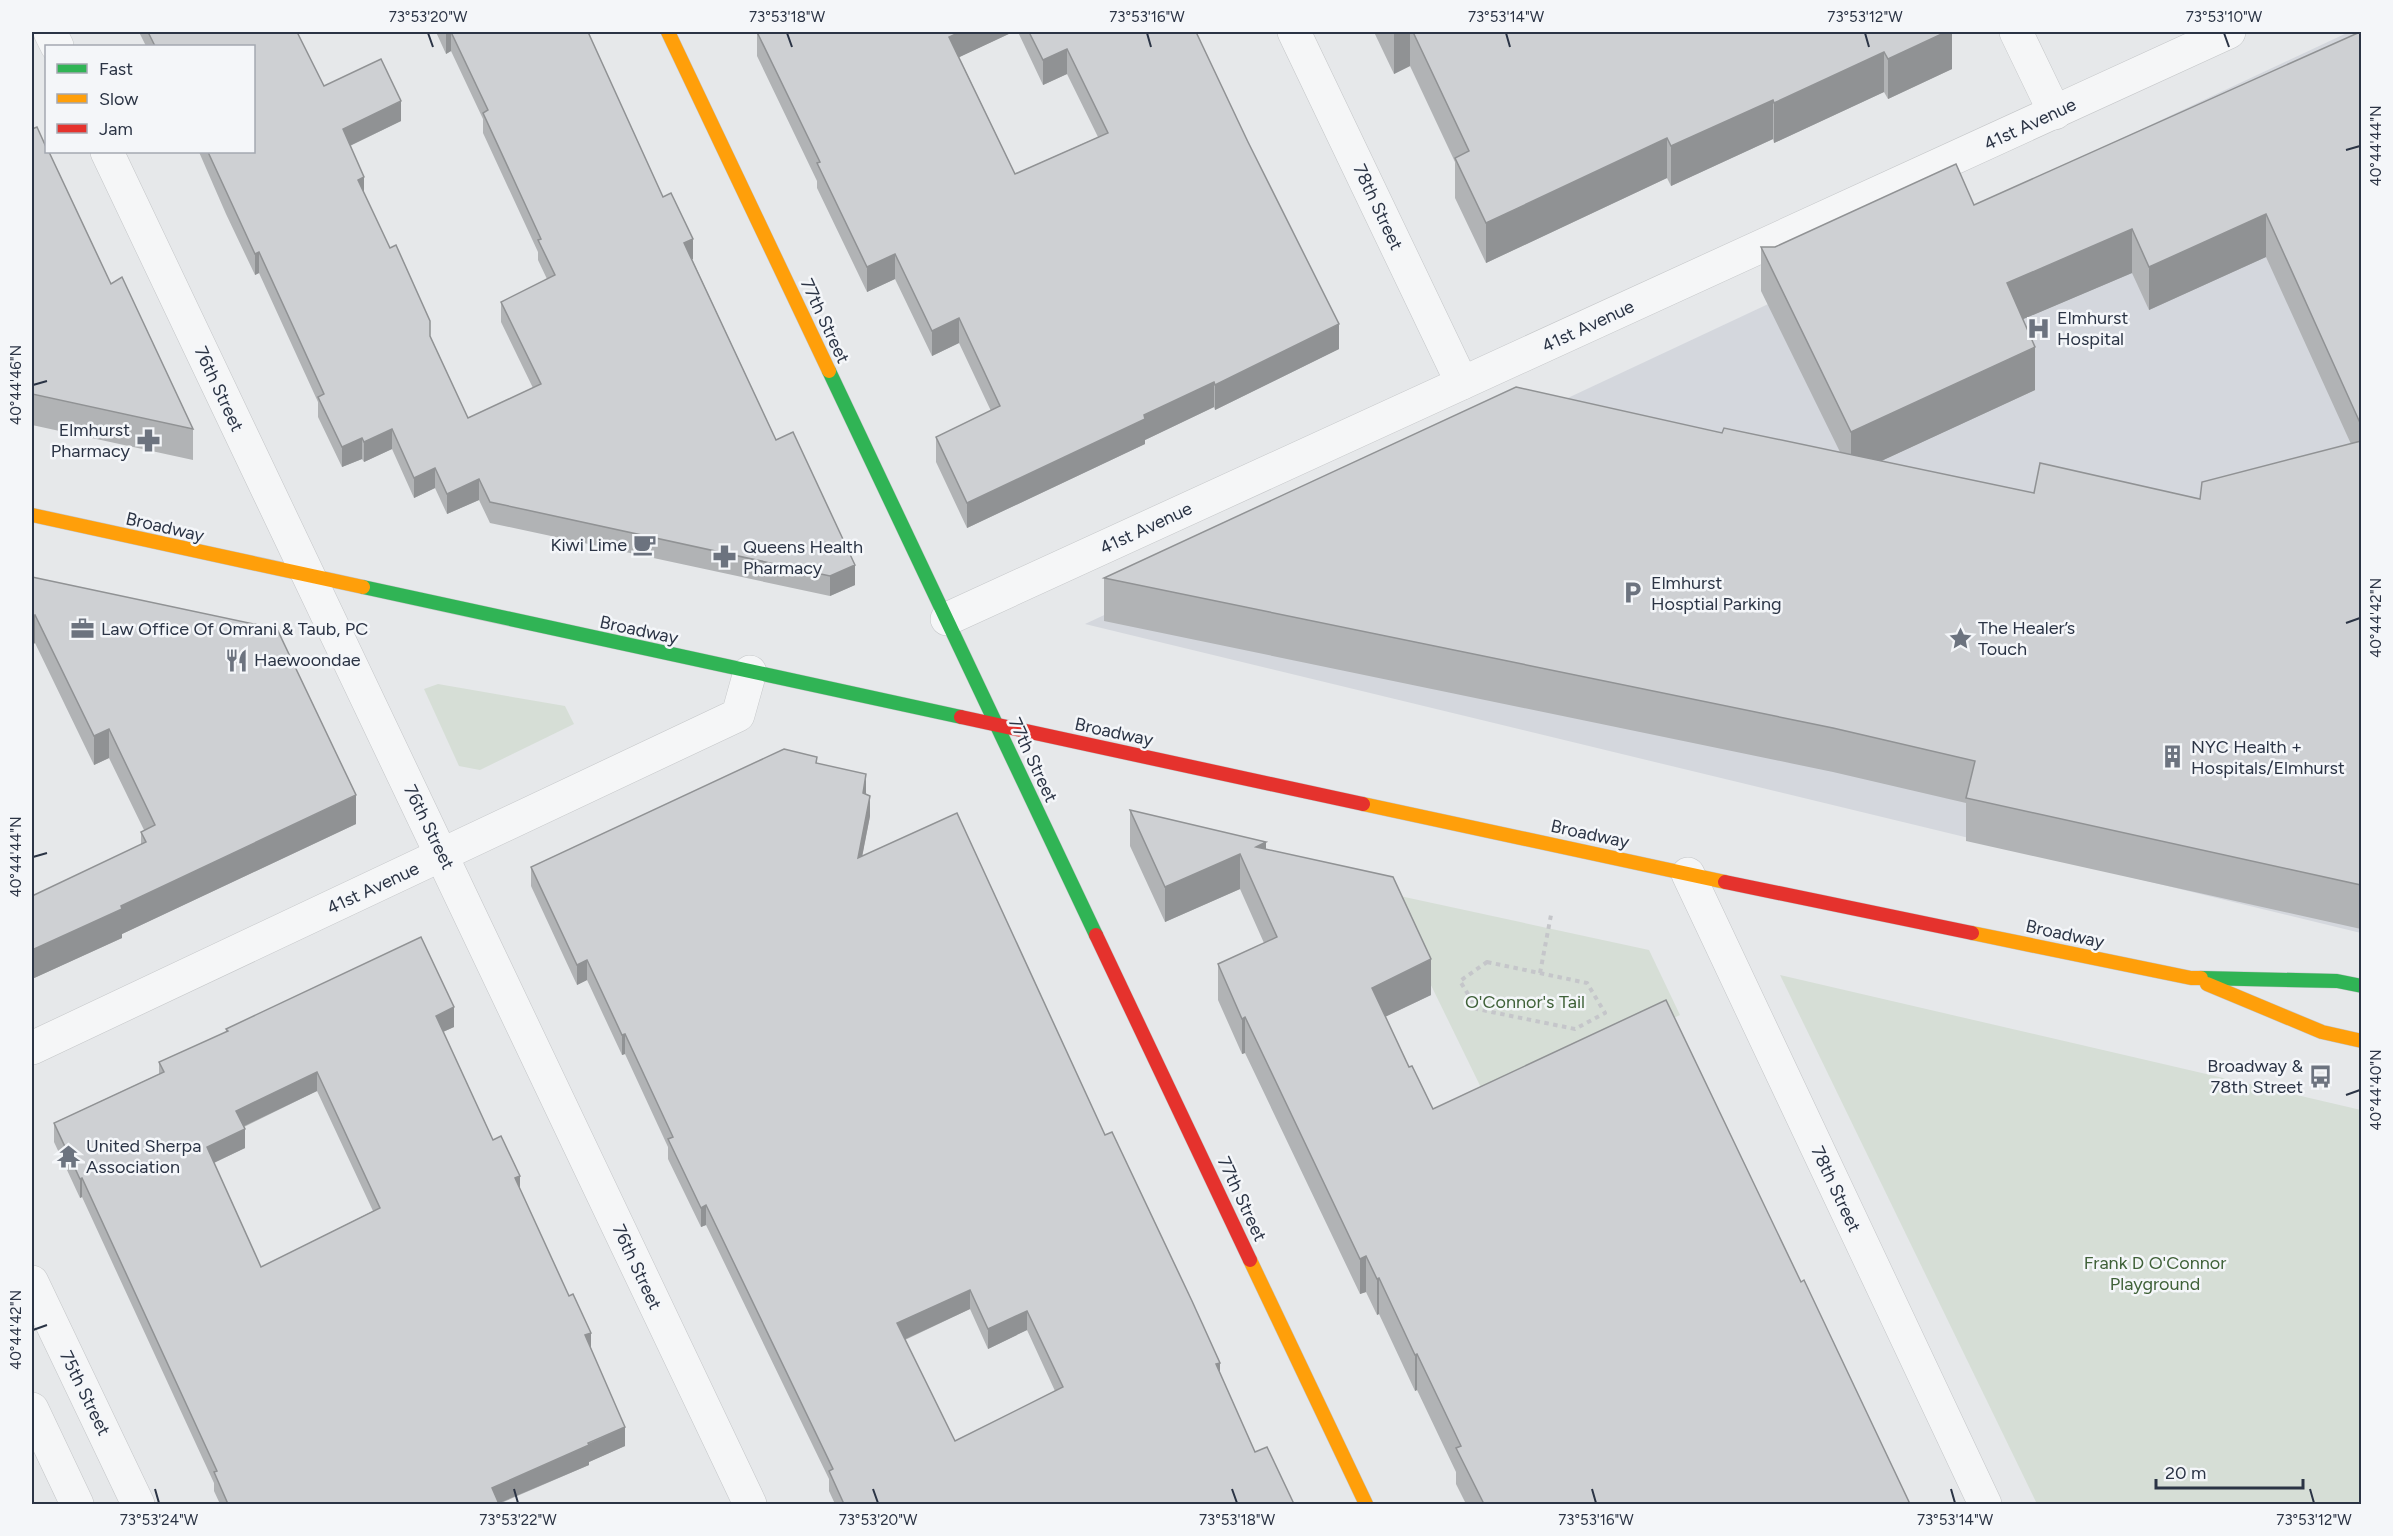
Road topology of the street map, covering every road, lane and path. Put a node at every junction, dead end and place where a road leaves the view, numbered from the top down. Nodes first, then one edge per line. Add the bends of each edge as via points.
1 (668, 32) edge
2 (1294, 32) edge
3 (2016, 32) edge
4 (2229, 32) edge
5 (2055, 113) junction
6 (107, 153) edge
7 (1462, 383) junction
8 (32, 515) edge
9 (309, 577) junction
10 (947, 619) junction
11 (750, 672) junction
12 (997, 725) junction
13 (443, 855) junction
14 (1688, 874) junction
15 (1551, 915) dead end
16 (1540, 973) junction
17 (2191, 978) junction
18 (2361, 986) edge
19 (2361, 1041) edge
20 (32, 1048) edge
21 (32, 1282) edge
22 (32, 1409) edge
23 (77, 1504) edge
24 (138, 1504) edge
25 (750, 1504) edge
26 (1366, 1504) edge
27 (1985, 1504) edge

1 - 10 main road, 77th Street
2 - 7 street, 78th Street
3 - 5 street
4 - 5 street, 41st Avenue
5 - 7 street, 41st Avenue
6 - 9 street, 76th Street
7 - 10 street, 41st Avenue
8 - 9 main road, Broadway
9 - 11 main road, Broadway
9 - 13 street, 76th Street
10 - 12 main road, 77th Street
11 - 12 main road, Broadway
11 - 13 street, 41st Avenue via 738,715
12 - 14 main road, Broadway
12 - 26 main road, 77th Street
13 - 20 street, 41st Avenue
13 - 25 street, 76th Street
14 - 17 main road, Broadway
14 - 27 street, 78th Street
15 - 16 path
16 - 16 path via 1587,983 1605,1013 1575,1029 1477,1009 1460,981 1487,962
17 - 18 main road, Broadway via 2337,981
17 - 19 main road, Broadway via 2322,1032
21 - 24 street, 75th Street
22 - 23 street

